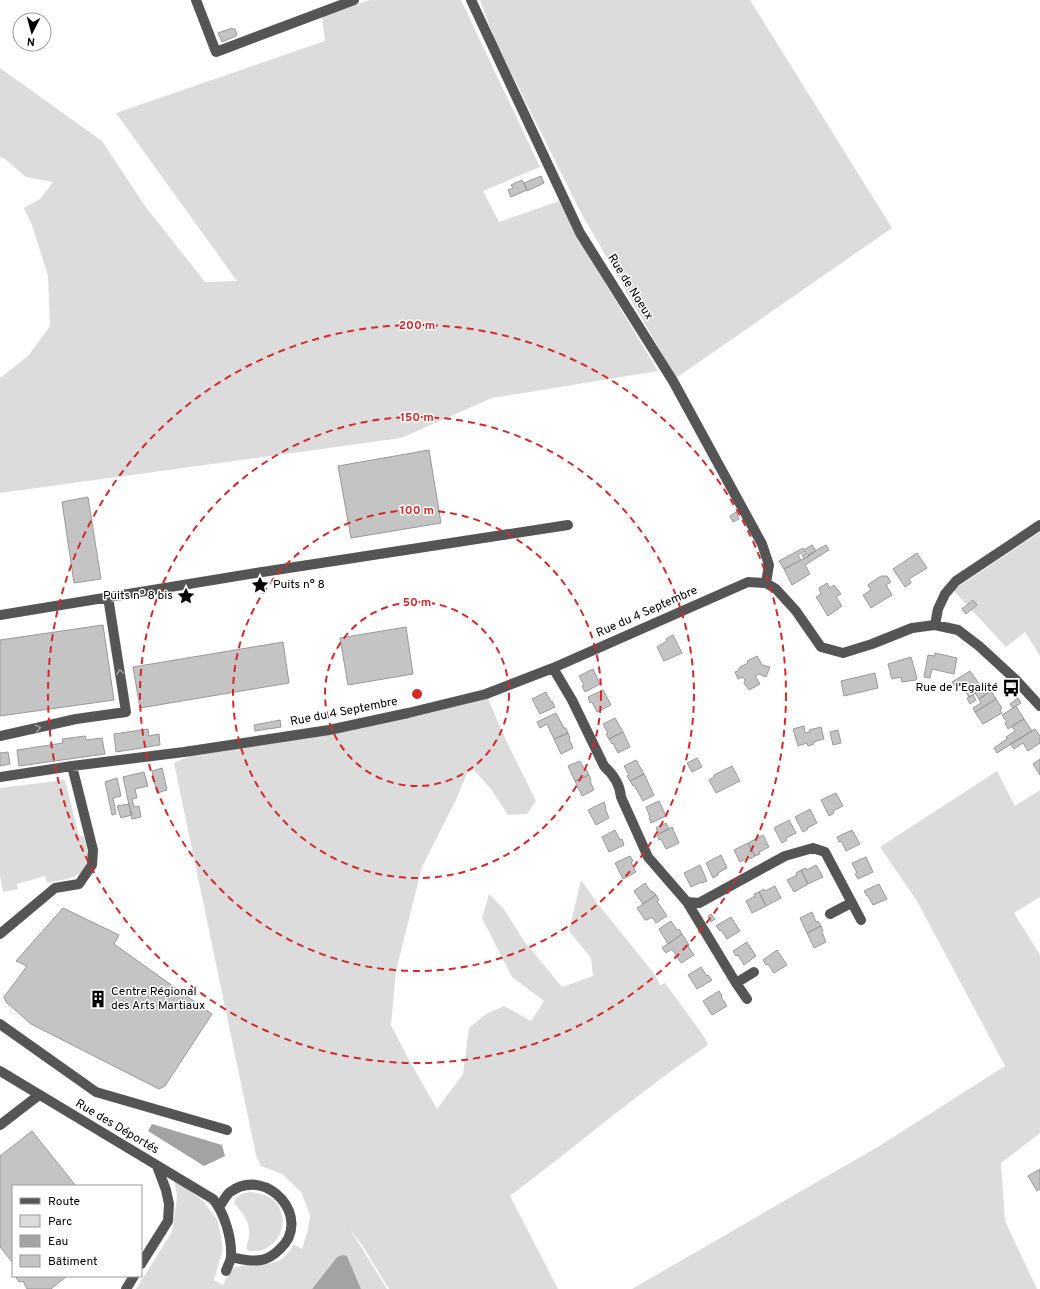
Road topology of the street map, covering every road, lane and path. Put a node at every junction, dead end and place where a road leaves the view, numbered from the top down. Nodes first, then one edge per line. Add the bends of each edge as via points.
1 (196, 0) edge
2 (354, 0) edge
3 (471, 0) edge
4 (335, 3) edge
5 (568, 525) dead end
6 (1040, 525) edge
7 (766, 583) junction
8 (108, 597) junction
9 (0, 615) edge
10 (935, 625) junction
11 (553, 668) junction
12 (1040, 706) edge
13 (0, 736) edge
14 (72, 766) junction
15 (0, 777) edge
16 (688, 902) junction
17 (851, 903) junction
18 (830, 914) dead end
19 (860, 920) dead end
20 (0, 934) edge
21 (754, 972) dead end
22 (736, 983) junction
23 (748, 1000) dead end
24 (0, 1024) edge
25 (0, 1071) edge
26 (39, 1095) junction
27 (0, 1125) edge
28 (227, 1130) dead end
29 (157, 1166) junction
30 (219, 1207) junction
31 (231, 1257) junction
32 (142, 1262) edge
33 (226, 1271) dead end
34 (133, 1277) edge
35 (126, 1289) edge

1 - 4 street via 216,52
2 - 4 street
3 - 7 street, Rue de Noeux via 580,233 673,381 762,544 769,565
5 - 8 street
6 - 10 street via 956,581 945,594 938,609
7 - 10 street via 776,589 796,611 821,648 842,653 912,628
7 - 11 street, Rue du 4 Septembre via 748,582
8 - 9 street
13 -> 8 street via 76,719 126,712
10 - 12 street via 958,630 979,646
11 - 14 street, Rue du 4 Septembre via 486,694 336,728 184,752
11 - 16 street via 572,700 604,766 612,773 620,788 621,797 648,857
14 - 15 street, Rue du 4 Septembre
14 - 20 street via 93,850 92,865 79,884 55,888
16 - 17 street via 699,903 785,856 813,848 825,852
16 - 22 street
17 - 18 street
17 - 19 street
21 - 22 street
22 - 23 street
24 - 28 street via 96,1092
25 - 26 street, Rue des Déportés
26 - 27 street
26 - 29 street, Rue des Déportés
29 - 30 street, Rue des Déportés via 213,1199
29 - 32 street via 169,1204 168,1221
30 - 31 street, Rue des Déportés via 227,1226
30 - 31 street via 229,1192 241,1186 254,1184 276,1192 290,1212 289,1236 274,1255 263,1260 250,1261
31 - 33 street, Rue des Déportés
34 - 35 street

